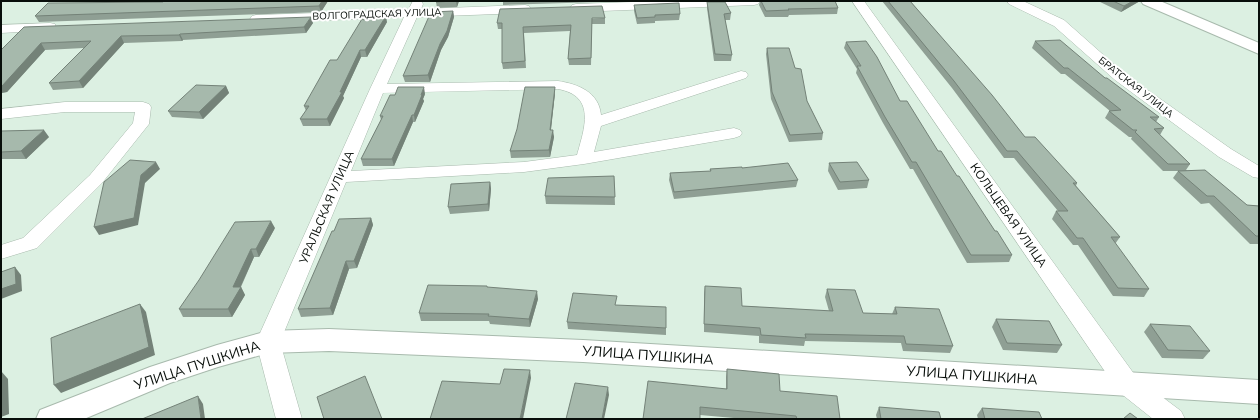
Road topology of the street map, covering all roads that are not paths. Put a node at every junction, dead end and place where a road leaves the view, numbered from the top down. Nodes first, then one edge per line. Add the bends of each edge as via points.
1 (754, 1) edge
2 (858, 1) edge
3 (1013, 1) edge
4 (1148, 1) edge
5 (416, 7) edge
6 (562, 8) edge
7 (539, 9) edge
8 (247, 19) edge
9 (64, 26) edge
10 (1, 29) edge
11 (1259, 49) edge
12 (741, 75) dead end
13 (377, 89) junction
14 (1, 114) edge
15 (594, 123) junction
16 (734, 133) dead end
17 (584, 159) junction
18 (1259, 173) edge
19 (339, 177) junction
20 (1, 252) edge
21 (268, 342) junction
22 (1128, 385) junction
23 (1259, 392) edge
24 (51, 419) edge
25 (289, 419) edge
26 (1172, 419) edge

1 - 6 street
2 - 22 street, КОЛЬЦЕВАЯ УЛИЦА
3 - 18 street, БРАТСКАЯ УЛИЦА via 1059,23 1120,77 1225,153
4 - 11 street
5 - 7 street, ВОЛГОГРАДСКАЯ УЛИЦА
5 - 8 street, ВОЛГОГРАДСКАЯ УЛИЦА
5 - 13 street, УРАЛЬСКАЯ УЛИЦА
9 - 10 street
12 - 15 street
13 - 15 street via 558,84 571,86 589,101
13 - 19 street, УРАЛЬСКАЯ УЛИЦА
14 - 20 street via 65,107 143,107 141,124 96,179 30,243
15 - 17 street
16 - 17 street
17 - 19 street via 524,167
19 - 21 street, УРАЛЬСКАЯ УЛИЦА
21 - 22 street, УЛИЦА ПУШКИНА via 329,340 583,351
21 - 24 street, УЛИЦА ПУШКИНА via 160,375
21 - 25 street
22 - 23 street, УЛИЦА ПУШКИНА
22 - 26 street, КОЛЬЦЕВАЯ УЛИЦА

